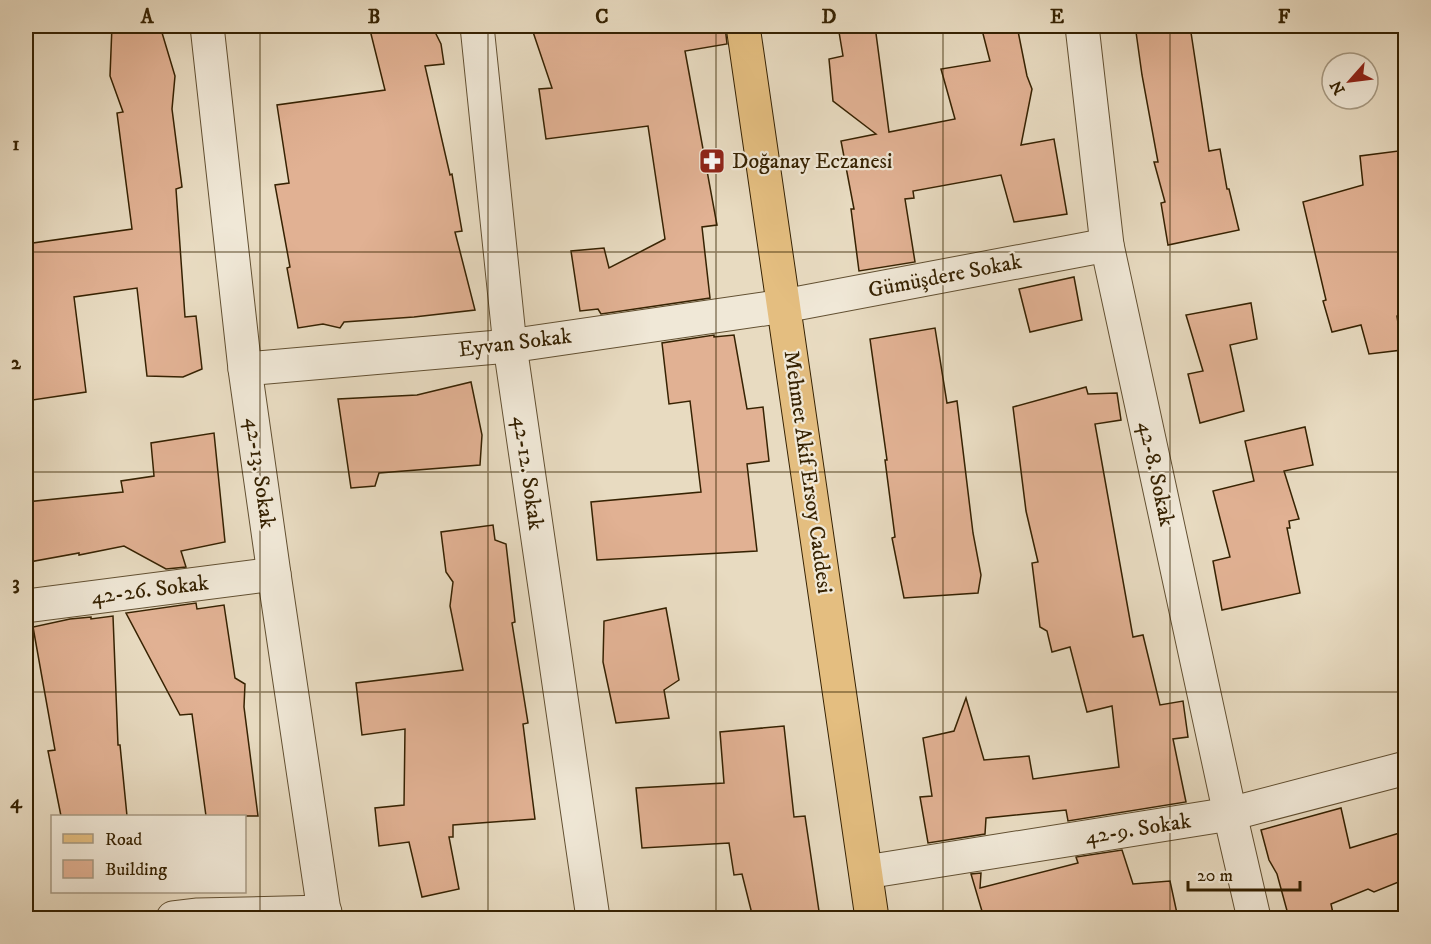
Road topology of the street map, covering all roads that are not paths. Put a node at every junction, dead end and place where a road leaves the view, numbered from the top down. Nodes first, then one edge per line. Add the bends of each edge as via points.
1 (207, 26) edge
2 (477, 26) edge
3 (743, 26) edge
4 (1082, 26) edge
5 (1107, 245) junction
6 (784, 306) junction
7 (510, 346) junction
8 (245, 369) junction
9 (274, 574) junction
10 (26, 606) edge
11 (1406, 768) edge
12 (1230, 814) junction
13 (866, 872) junction
14 (325, 915) edge
15 (173, 918) edge
16 (593, 918) edge
17 (872, 918) edge
18 (1254, 918) edge

1 - 8 street, 42-13. Sokak
2 - 7 street, 42-12. Sokak
3 - 6 main road, Mehmet Akif Ersoy Caddesi
4 - 5 street, 42-8. Sokak
5 - 6 street, Gümüşdere Sokak
5 - 12 street, 42-8. Sokak
6 - 7 street, Eyvan Sokak
6 - 13 main road, Mehmet Akif Ersoy Caddesi
7 - 8 street, Eyvan Sokak
7 - 16 street, 42-12. Sokak
8 - 9 street, 42-13. Sokak
9 - 10 street, 42-26. Sokak
9 - 14 street, 42-13. Sokak
11 - 12 street, 42-9. Sokak
12 - 13 street, 42-9. Sokak
12 - 18 street, 42-8. Sokak
13 - 17 main road, Mehmet Akif Ersoy Caddesi
14 - 15 street

